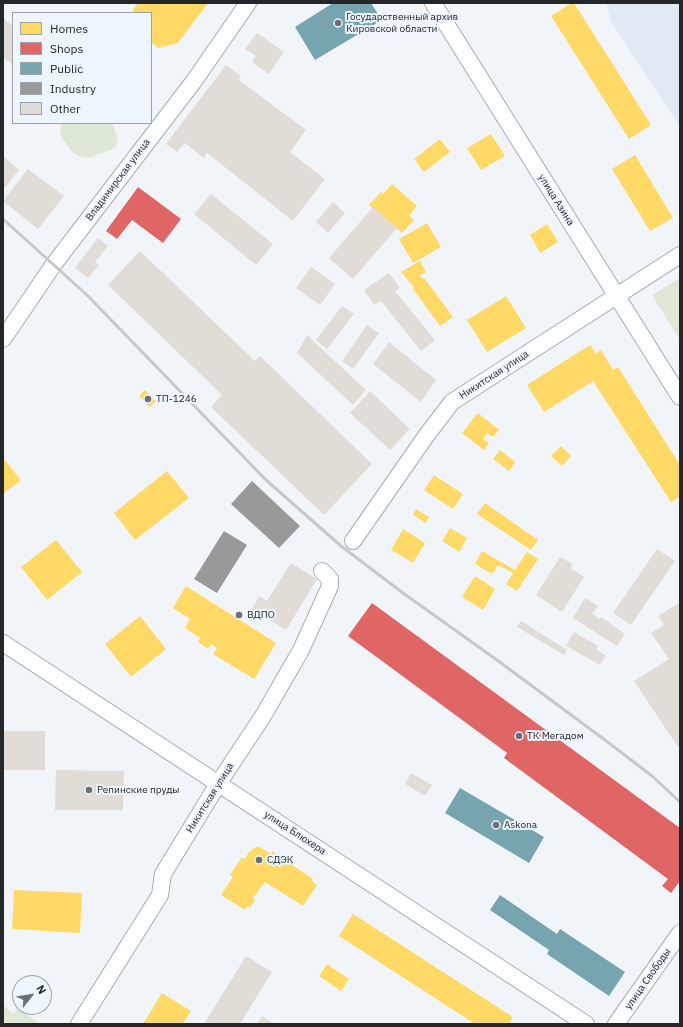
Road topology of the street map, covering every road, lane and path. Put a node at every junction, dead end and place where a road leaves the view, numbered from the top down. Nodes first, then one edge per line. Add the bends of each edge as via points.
1 (248, 3) edge
2 (433, 3) edge
3 (680, 255) edge
4 (616, 296) junction
5 (3, 339) edge
6 (680, 397) edge
7 (353, 541) dead end
8 (322, 571) dead end
9 (3, 643) edge
10 (218, 784) junction
11 (680, 933) edge
12 (79, 1024) edge
13 (586, 1024) edge
14 (616, 1024) edge

1 - 5 street, Владимирская улица via 194,81 54,264
2 - 4 street, улица Азина
3 - 4 street, Никитская улица
4 - 6 street, улица Азина
4 - 7 street, Никитская улица via 452,402
8 - 10 street, Никитская улица via 330,579 330,586 301,650 263,716
9 - 10 street, улица Блюхера
10 - 12 street, Никитская улица via 163,874 160,895
10 - 13 street, улица Блюхера
11 - 14 street, улица Свободы

